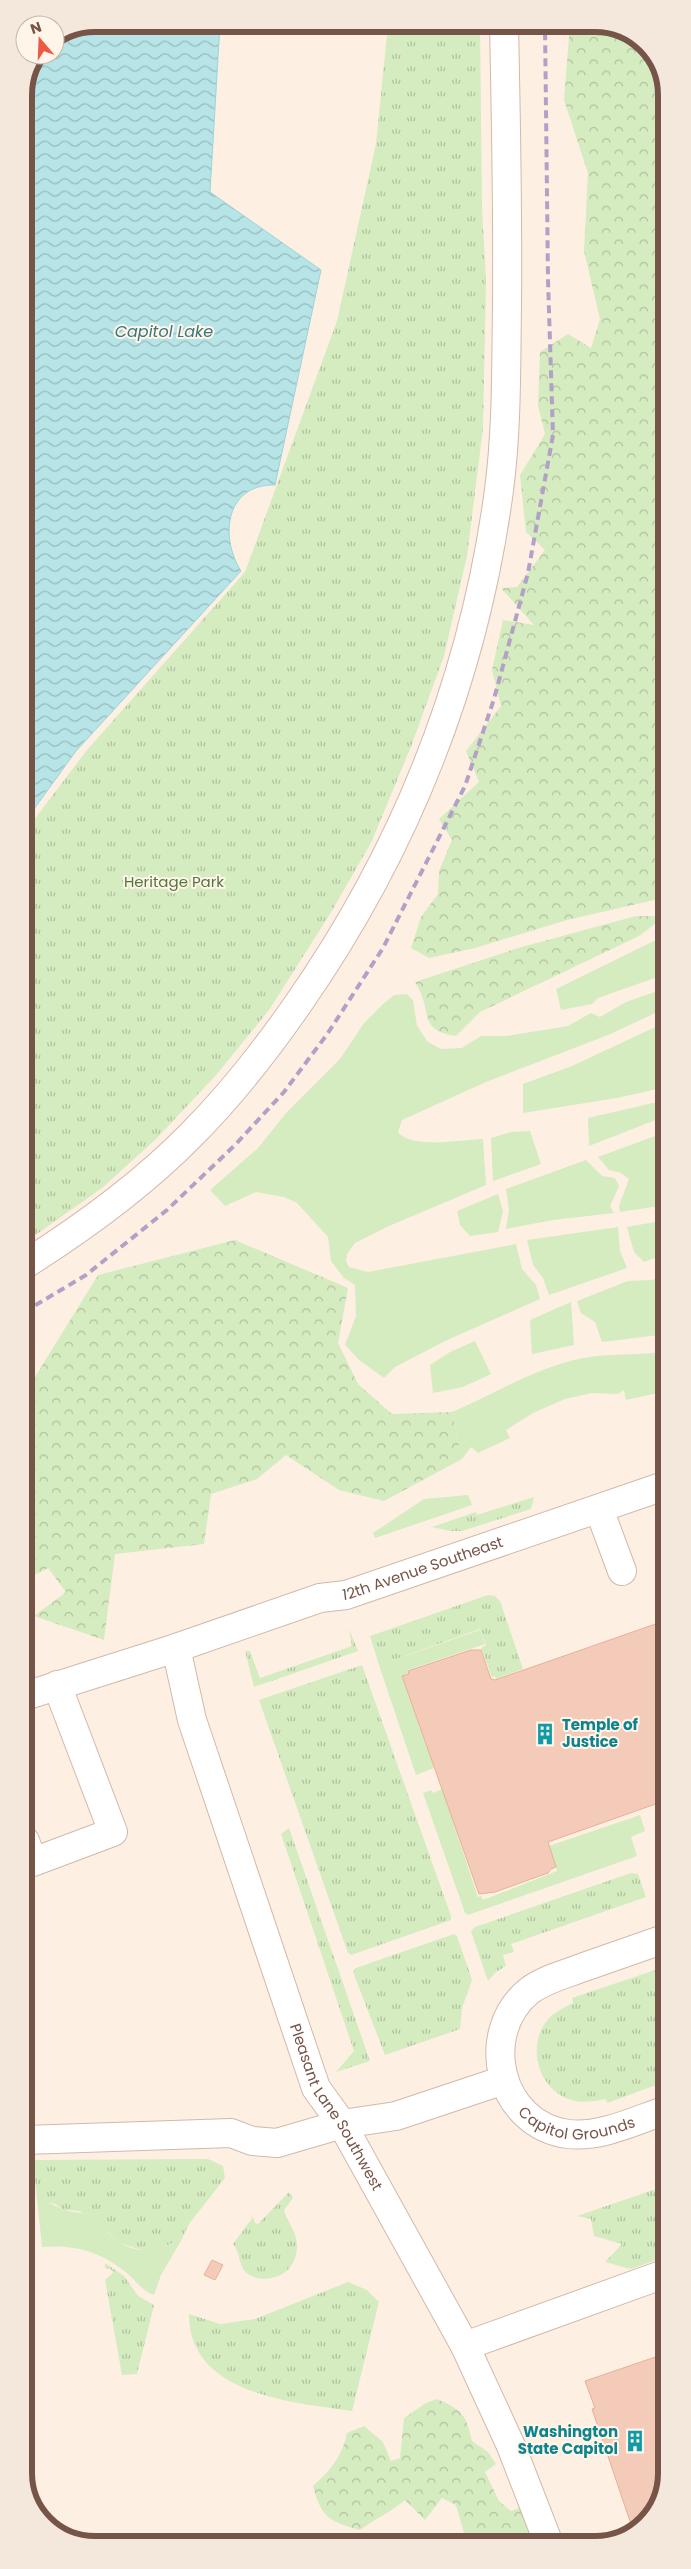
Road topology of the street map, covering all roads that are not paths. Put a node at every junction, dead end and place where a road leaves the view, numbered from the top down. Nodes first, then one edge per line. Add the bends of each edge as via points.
1 (504, 33) edge
2 (32, 1259) edge
3 (658, 1488) edge
4 (599, 1509) junction
5 (622, 1571) dead end
6 (176, 1648) junction
7 (57, 1685) junction
8 (32, 1694) edge
9 (32, 1862) edge
10 (658, 1941) edge
11 (504, 2080) junction
12 (658, 2113) edge
13 (342, 2124) junction
14 (32, 2140) edge
15 (658, 2276) edge
16 (465, 2346) junction
17 (546, 2536) edge

1 - 2 street via 506,359 500,480 482,586 462,666 432,754 386,859 347,929 324,967 260,1056 191,1136 150,1174
3 - 4 street, 12th Avenue Southeast
4 - 5 street
4 - 6 street, 12th Avenue Southeast via 346,1595 320,1598
6 - 7 street
6 - 13 street, Pleasant Lane Southwest via 192,1720 316,2088
7 - 8 street
7 - 9 street via 113,1832
10 - 11 street, Capitol Grounds via 553,1978 528,1992 511,2011 500,2039 499,2055
11 - 12 street, Capitol Grounds via 516,2104 527,2115 540,2124 568,2134 598,2132
11 - 13 street, Capitol Grounds via 396,2116
13 - 14 street, Capitol Grounds via 278,2143 231,2133
13 - 16 street, Pleasant Lane Southwest
15 - 16 street
16 - 17 street, Pleasant Lane Southwest via 507,2437

